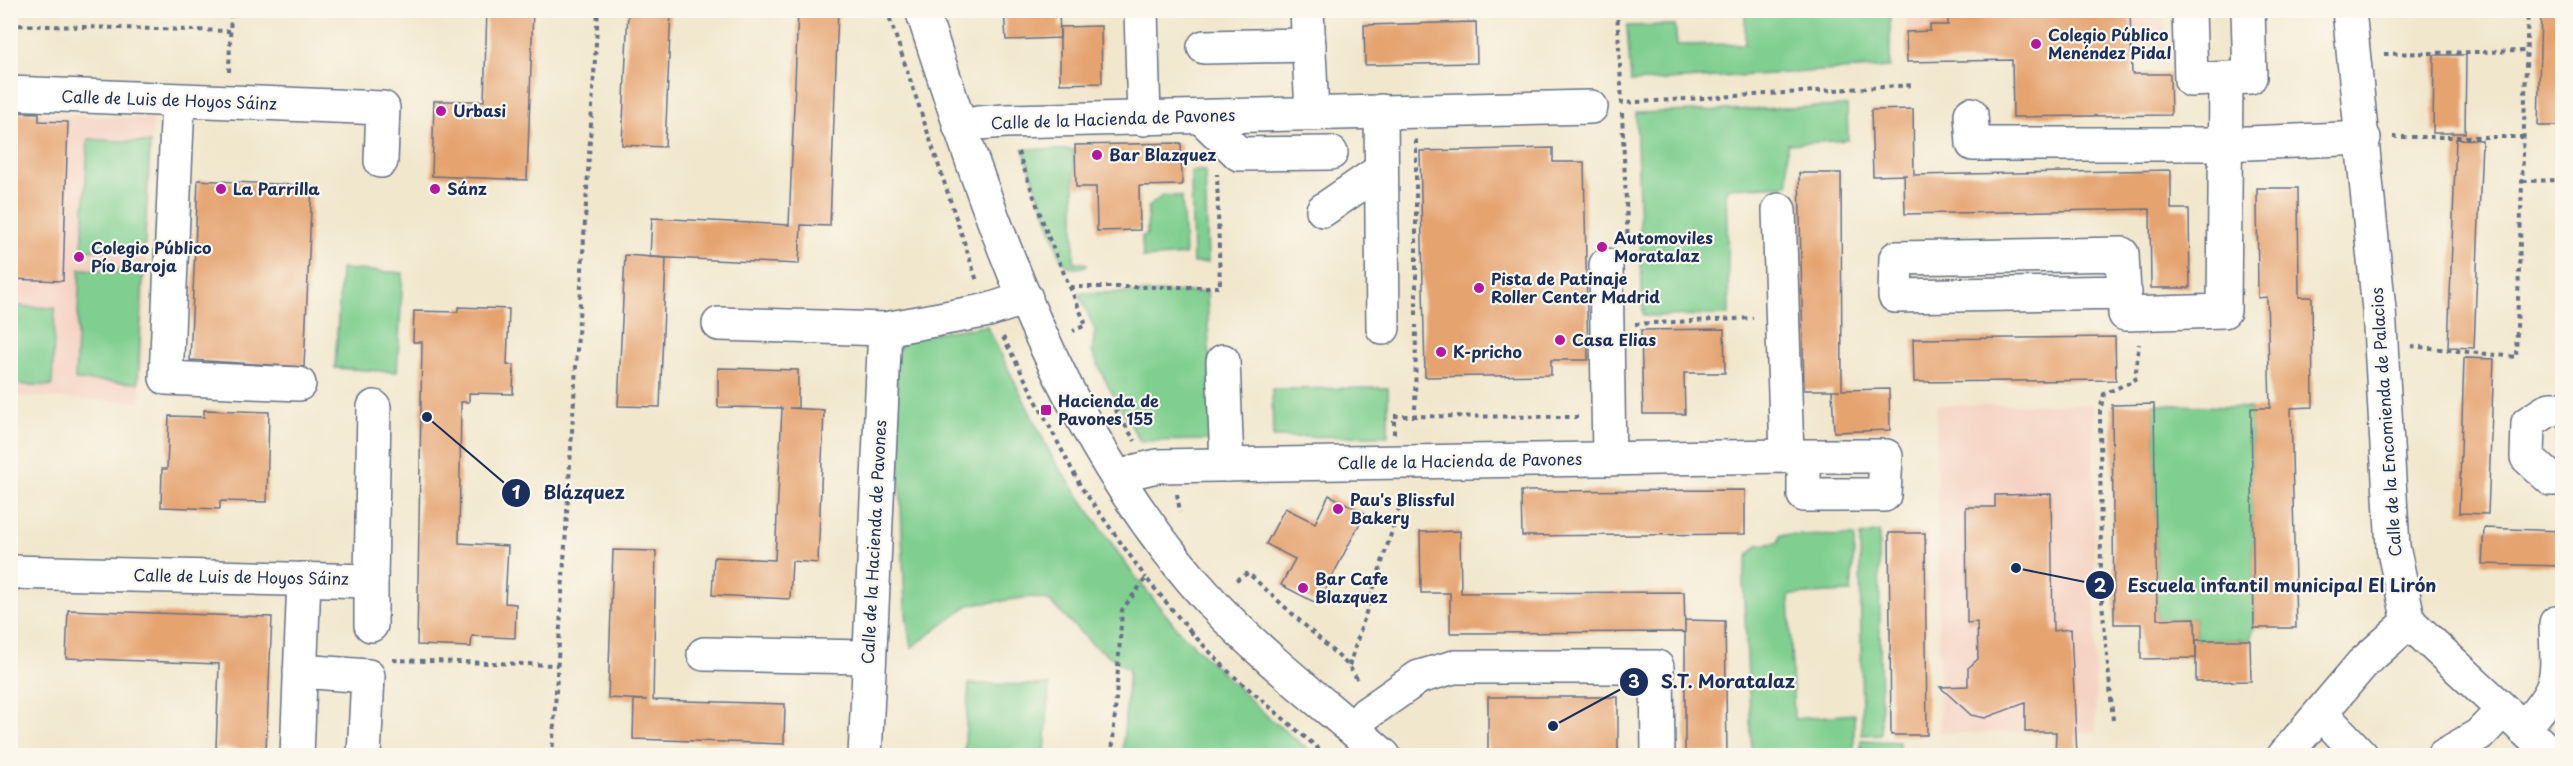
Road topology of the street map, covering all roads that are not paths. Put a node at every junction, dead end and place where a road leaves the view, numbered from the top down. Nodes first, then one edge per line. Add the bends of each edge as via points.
1 (922, 10) edge
2 (1141, 10) edge
3 (1306, 10) edge
4 (2188, 10) edge
5 (2248, 10) edge
6 (2349, 10) edge
7 (1309, 45) junction
8 (1204, 47) dead end
9 (2226, 79) junction
10 (10, 93) edge
11 (178, 100) junction
12 (1591, 107) dead end
13 (1381, 111) junction
14 (1312, 113) junction
15 (1971, 114) dead end
16 (1201, 117) junction
17 (1144, 119) junction
18 (960, 127) junction
19 (2364, 138) junction
20 (2225, 144) junction
21 (1331, 153) dead end
22 (381, 161) dead end
23 (1381, 170) junction
24 (1323, 210) dead end
25 (1779, 210) dead end
26 (1606, 265) dead end
27 (1026, 298) junction
28 (2134, 303) junction
29 (718, 324) dead end
30 (1383, 328) dead end
31 (885, 329) junction
32 (1223, 361) dead end
33 (300, 384) dead end
34 (374, 407) dead end
35 (2562, 409) edge
36 (1609, 459) junction
37 (1227, 465) junction
38 (2562, 479) edge
39 (1119, 480) junction
40 (10, 572) edge
41 (304, 579) junction
42 (371, 581) junction
43 (2409, 622) junction
44 (2562, 623) edge
45 (371, 625) dead end
46 (704, 654) dead end
47 (868, 657) junction
48 (300, 671) junction
49 (2560, 680) edge
50 (2320, 713) junction
51 (2513, 719) junction
52 (1353, 729) junction
53 (297, 756) edge
54 (364, 756) edge
55 (865, 756) edge
56 (1384, 756) edge
57 (1658, 756) edge
58 (2284, 756) edge
59 (2362, 756) edge
60 (2443, 756) edge
61 (2553, 756) edge

1 - 18 street
2 - 17 street
3 - 7 street
4 - 9 street via 2191,80
5 - 9 street via 2250,77
6 - 19 street, Calle de la Encomienda de Palacios
7 - 8 street
7 - 14 street
9 - 20 street
10 - 11 street, Calle de Luis de Hoyos Sáinz
11 - 22 street, Calle de Luis de Hoyos Sáinz via 383,108
11 - 33 street via 166,378
12 - 13 street, Calle de la Hacienda de Pavones
13 - 14 street, Calle de la Hacienda de Pavones
13 - 23 street
14 - 16 street, Calle de la Hacienda de Pavones
15 - 20 street via 1973,144
16 - 17 street, Calle de la Hacienda de Pavones
16 - 21 street via 1239,154
17 - 18 street, Calle de la Hacienda de Pavones via 1006,121
18 - 27 street
19 - 20 street
19 - 43 street, Calle de la Encomienda de Palacios via 2393,547
20 - 28 street via 2224,311
23 - 24 street
23 - 30 street
25 - 36 street, Calle de la Hacienda de Pavones via 1796,456
26 - 36 street
27 - 31 street via 989,310
27 - 39 street via 1075,408
28 - 28 street via 2122,254 1896,258 1895,296
29 - 31 street
31 - 47 street, Calle de la Hacienda de Pavones
32 - 37 street
34 - 42 street, Calle de Luis de Hoyos Sáinz
35 - 38 street via 2550,409 2528,423 2527,457 2551,479
36 - 37 street, Calle de la Hacienda de Pavones
37 - 39 street, Calle de la Hacienda de Pavones via 1156,466
39 - 52 street via 1170,554 1215,605 1282,670
40 - 41 street, Calle de Luis de Hoyos Sáinz
41 - 42 street, Calle de Luis de Hoyos Sáinz
41 - 48 street
42 - 45 street
43 - 50 street via 2362,664
43 - 51 street
44 - 49 street via 2556,623
46 - 47 street
47 - 55 street, Calle de la Hacienda de Pavones
48 - 53 street
48 - 54 street via 368,676
49 - 51 street via 2546,704
50 - 58 street
50 - 59 street
51 - 60 street
51 - 61 street
52 - 56 street
52 - 57 street via 1366,714 1419,677 1454,667 1657,667

